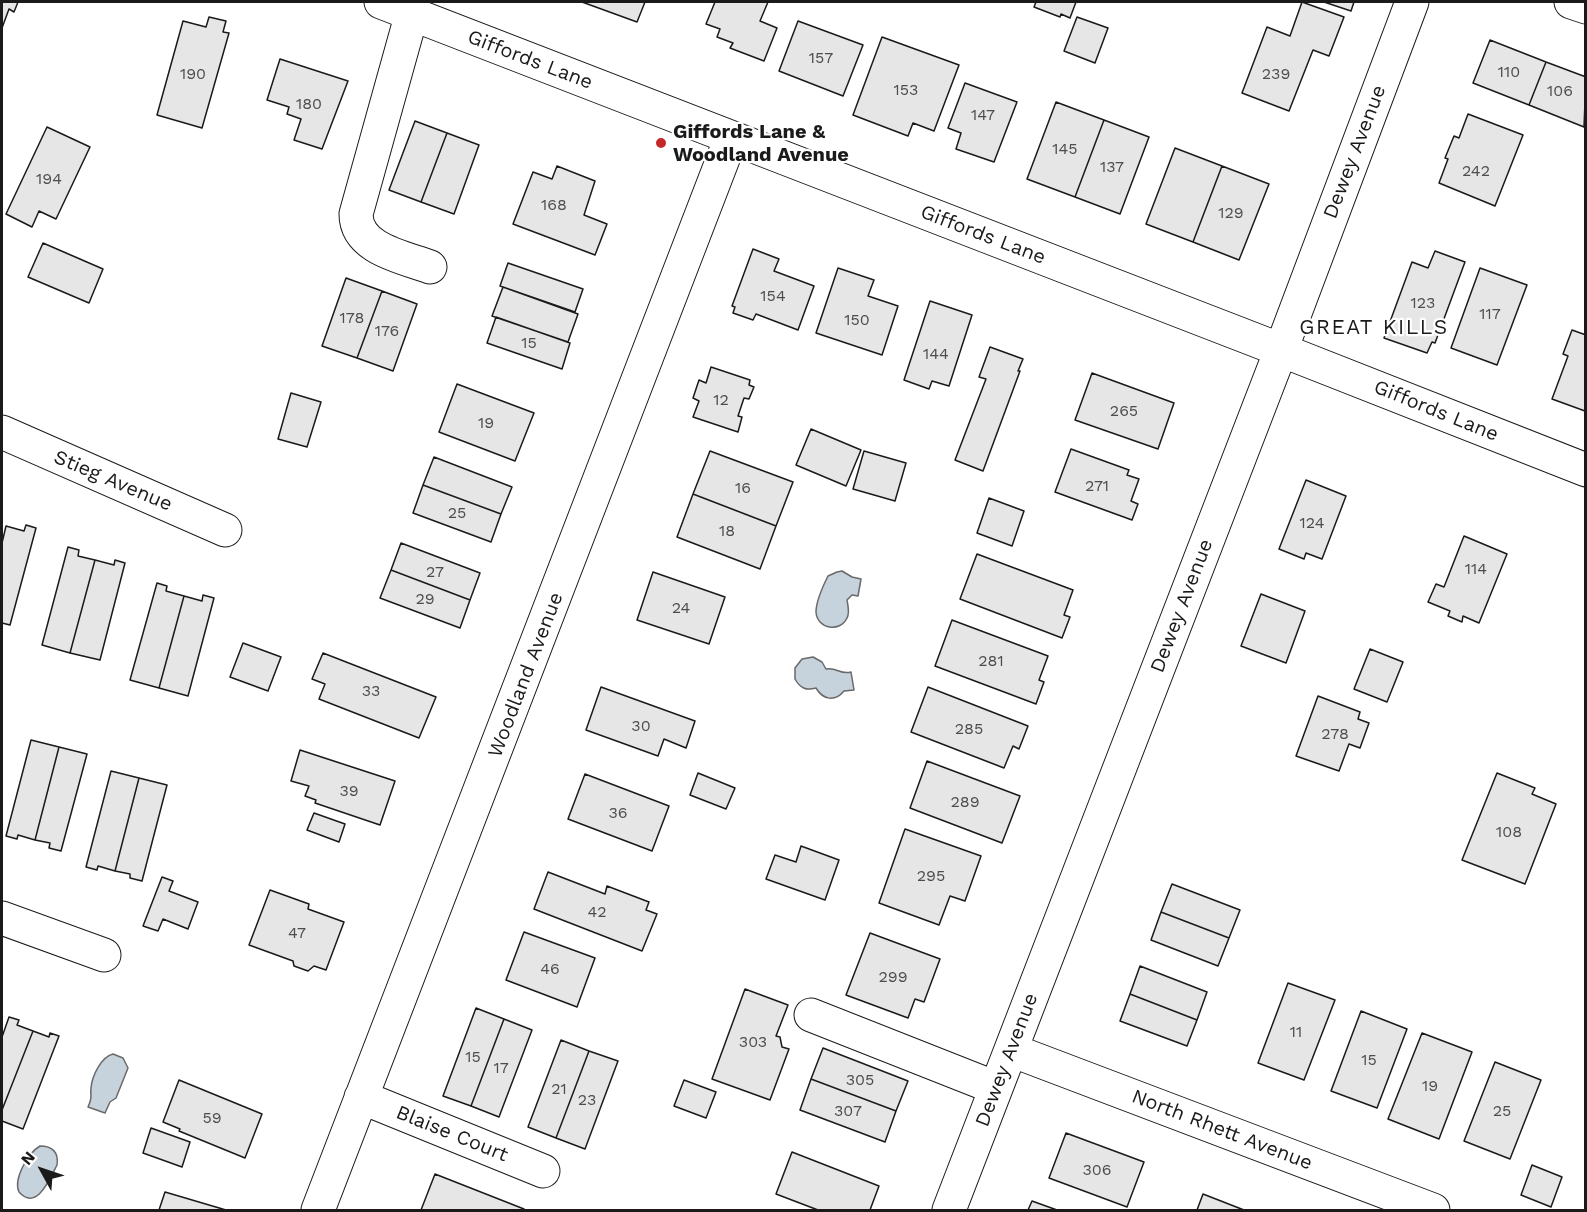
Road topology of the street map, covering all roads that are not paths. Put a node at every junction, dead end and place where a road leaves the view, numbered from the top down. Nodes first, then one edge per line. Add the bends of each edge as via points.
1 (381, 2) edge
2 (1412, 2) edge
3 (1571, 2) edge
4 (1586, 7) edge
5 (412, 14) junction
6 (731, 138) junction
7 (430, 267) dead end
8 (1281, 350) junction
9 (2, 432) edge
10 (1586, 470) edge
11 (225, 530) dead end
12 (2, 918) edge
13 (104, 955) dead end
14 (811, 1016) dead end
15 (1011, 1050) junction
16 (996, 1088) junction
17 (361, 1098) junction
18 (543, 1171) dead end
19 (318, 1210) edge
20 (949, 1210) edge
21 (1433, 1210) edge

1 - 5 street, Giffords Lane
2 - 8 street, Dewey Avenue
3 - 4 street
5 - 6 street, Giffords Lane
5 - 7 street via 356,225 375,246
6 - 8 street, Giffords Lane
6 - 17 street, Woodland Avenue
8 - 10 street, Giffords Lane
8 - 15 street, Dewey Avenue
9 - 11 street, Stieg Avenue
12 - 13 street
14 - 16 street
15 - 16 street, Dewey Avenue
15 - 21 street, North Rhett Avenue
16 - 20 street, Dewey Avenue
17 - 18 street, Blaise Court
17 - 19 street, Woodland Avenue

